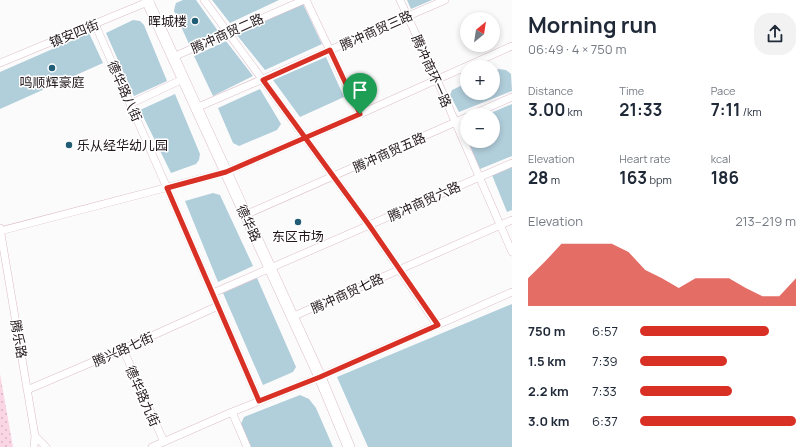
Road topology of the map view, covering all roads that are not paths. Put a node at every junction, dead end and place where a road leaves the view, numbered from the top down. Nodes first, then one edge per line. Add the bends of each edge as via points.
1 (204, 0) edge
2 (305, 0) edge
3 (400, 0) edge
4 (445, 0) edge
5 (149, 1) edge
6 (408, 16) junction
7 (95, 24) junction
8 (228, 33) junction
9 (512, 46) edge
10 (330, 50) junction
11 (173, 57) junction
12 (0, 63) edge
13 (183, 79) junction
14 (263, 80) junction
15 (437, 80) junction
16 (512, 98) edge
17 (130, 104) junction
18 (196, 108) junction
19 (488, 108) edge
20 (360, 114) junction
21 (460, 120) edge
22 (455, 122) junction
23 (305, 137) junction
24 (512, 162) edge
25 (226, 172) junction
26 (334, 176) junction
27 (479, 177) junction
28 (167, 188) junction
29 (245, 215) junction
30 (512, 220) edge
31 (369, 225) junction
32 (500, 225) junction
33 (0, 230) edge
34 (512, 252) edge
35 (270, 268) junction
36 (400, 270) junction
37 (512, 292) edge
38 (213, 293) junction
39 (218, 306) junction
40 (292, 317) junction
41 (438, 325) junction
42 (122, 350) junction
43 (320, 377) junction
44 (27, 390) junction
45 (259, 401) junction
46 (232, 412) junction
47 (35, 436) junction
48 (164, 442) junction
49 (34, 447) edge
50 (46, 447) edge
51 (152, 447) edge
52 (247, 447) edge
53 (349, 447) edge

1 - 8 street
2 - 8 street, 腾冲商贸二路
2 - 10 street
3 - 6 street, 腾冲商环一路
4 - 6 street, 腾冲商贸三路
5 - 7 street, 镇安四街
5 - 11 street, 德华路
6 - 10 street, 腾冲商贸三路
6 - 15 street, 腾冲商环一路
7 - 12 street, 镇安四街
7 - 17 street, 德华路八街
8 - 11 street, 腾冲商贸二路
8 - 14 street
9 - 15 street
10 - 14 street, 腾冲商贸三路
10 - 20 street
11 - 13 street, 德华路
13 - 17 street
13 - 18 street, 德华路
14 - 18 street, 腾冲商贸三路
14 - 23 street
15 - 20 street
15 - 22 street, 腾冲商环一路
16 - 19 street
17 - 28 street, 德华路八街
18 - 25 street, 德华路
20 - 23 street
21 - 22 street, 腾冲商贸五路
22 - 26 street, 腾冲商贸五路
22 - 27 street, 腾冲商环一路
23 - 25 street
23 - 26 street
24 - 27 street, 腾冲商贸六路
25 - 28 street
25 - 29 street, 德华路
26 - 29 street, 腾冲商贸五路
26 - 31 street
27 - 31 street, 腾冲商贸六路
27 - 32 street, 腾冲商环一路
28 - 33 street
28 - 38 street, 德华路八街
29 - 35 street, 德华路
30 - 32 street, 腾冲商贸七路
31 - 35 street, 腾冲商贸六路
31 - 36 street
32 - 34 street, 腾冲商环一路
32 - 36 street, 腾冲商贸七路
33 - 44 street, 腾乐路
35 - 38 street, 腾冲商贸六路
35 - 40 street, 德华路
36 - 40 street, 腾冲商贸七路
36 - 41 street
37 - 41 street
38 - 39 street, 德华路八街
39 - 42 street, 腾兴路七街
39 - 45 street, 德华路八街
40 - 43 street, 德华路
41 - 43 street
42 - 44 street, 腾兴路七街
42 - 48 street, 德华路九街
43 - 45 street
43 - 53 street, 德华路
44 - 47 street, 腾乐路
45 - 46 street
46 - 48 street
46 - 52 street
47 - 49 street, 腾乐路
47 - 50 street
48 - 51 street

